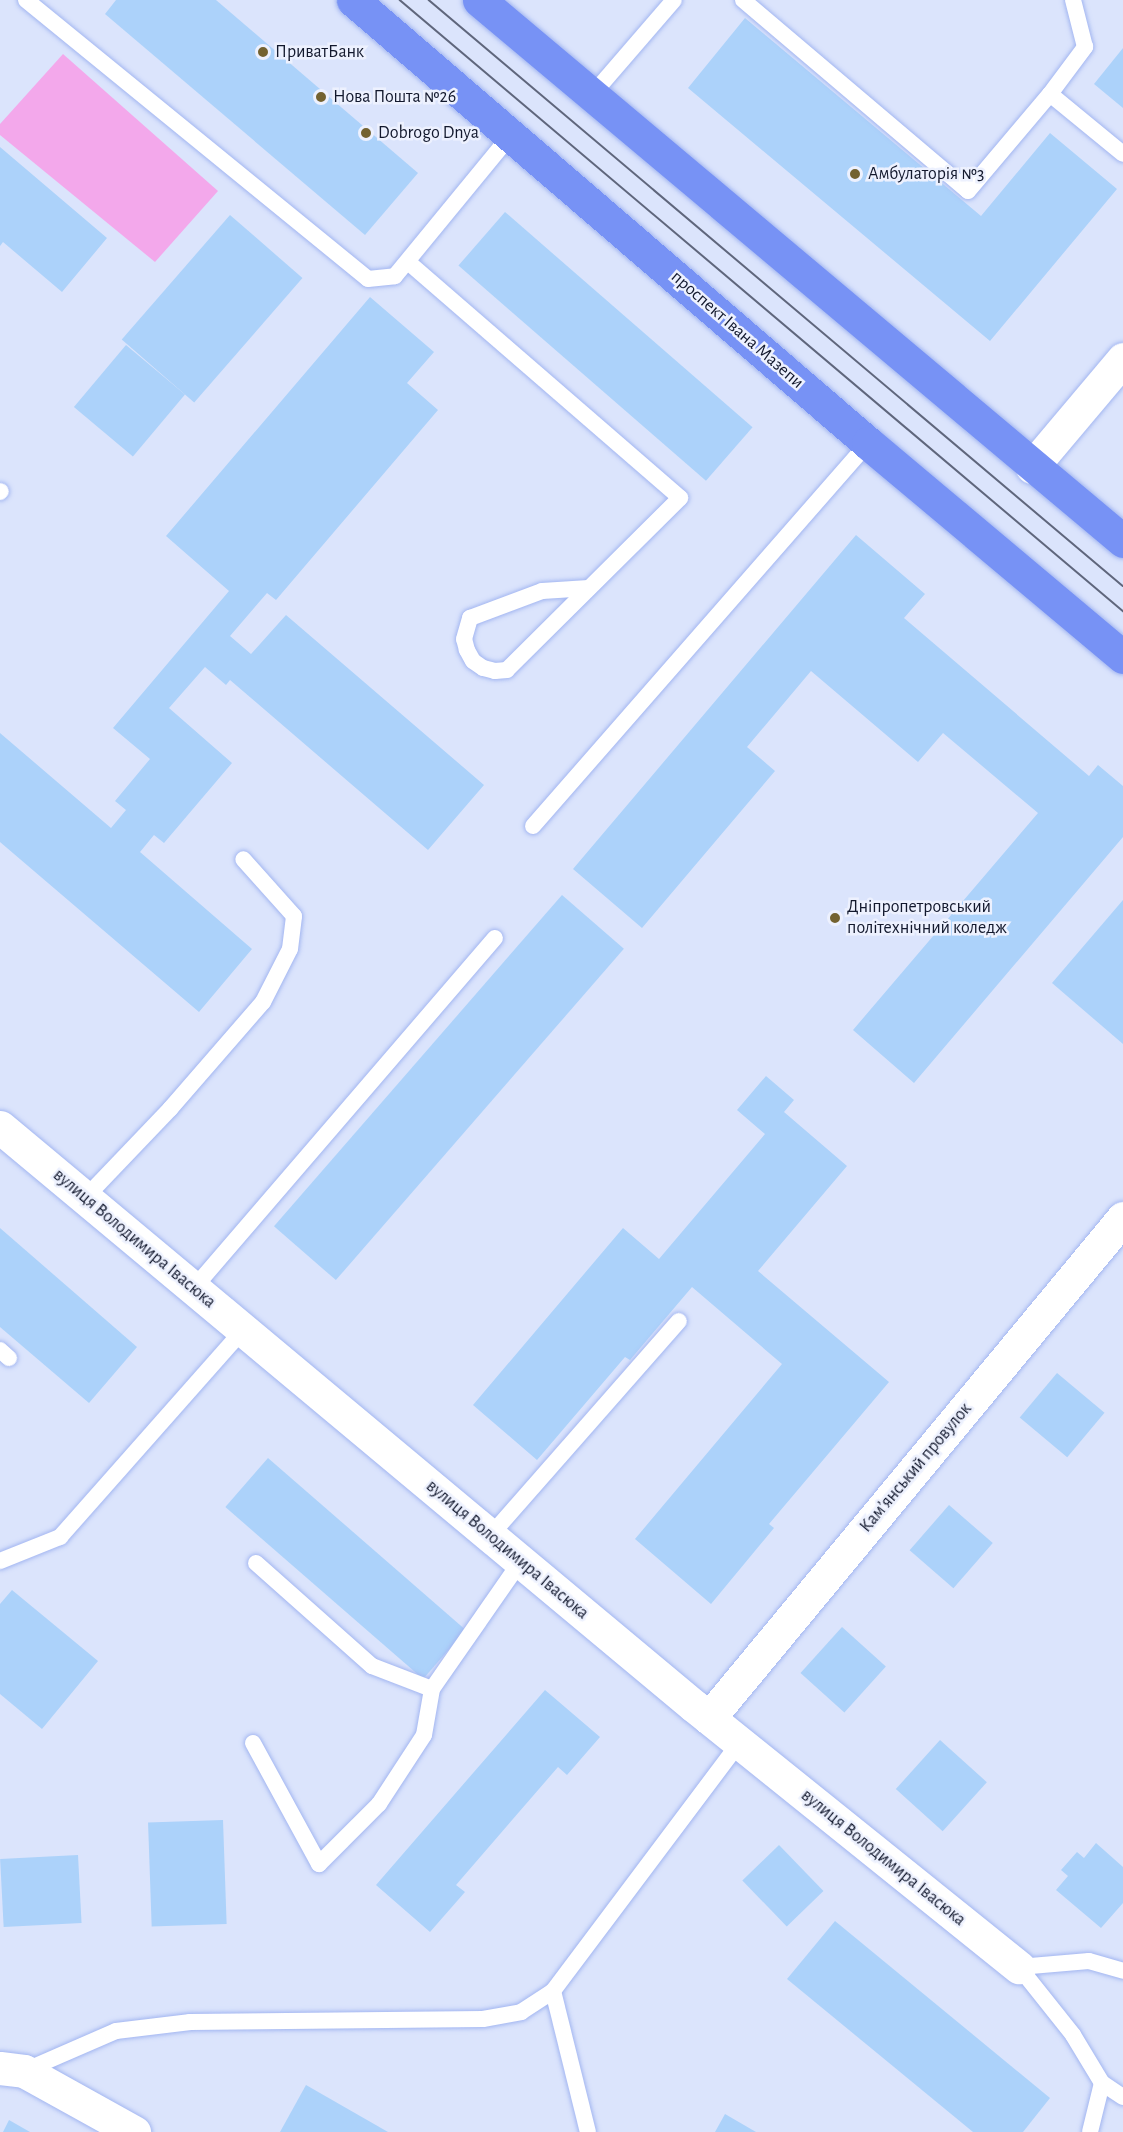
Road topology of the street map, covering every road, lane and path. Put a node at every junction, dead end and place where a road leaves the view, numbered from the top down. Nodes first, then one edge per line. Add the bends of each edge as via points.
1 (26, 0) edge
2 (353, 0) edge
3 (479, 0) edge
4 (674, 0) edge
5 (743, 0) edge
6 (1072, 0) edge
7 (1050, 94) junction
8 (592, 95) junction
9 (511, 135) junction
10 (1123, 154) edge
11 (408, 262) junction
12 (1123, 359) edge
13 (868, 443) junction
14 (1032, 467) junction
15 (1123, 542) edge
16 (589, 588) junction
17 (1123, 657) edge
18 (533, 826) dead end
19 (243, 859) dead end
20 (495, 938) dead end
21 (0, 1127) edge
22 (85, 1198) junction
23 (1123, 1218) edge
24 (193, 1289) junction
25 (679, 1321) dead end
26 (243, 1330) junction
27 (490, 1536) junction
28 (0, 1561) edge
29 (521, 1561) junction
30 (256, 1563) dead end
31 (432, 1689) junction
32 (709, 1718) junction
33 (740, 1742) junction
34 (254, 1743) dead end
35 (1019, 1967) junction
36 (1123, 1971) edge
37 (552, 1991) junction
38 (12, 2070) edge
39 (1102, 2083) junction
40 (1123, 2097) edge
41 (134, 2132) edge
42 (588, 2132) edge
43 (1090, 2132) edge

1 - 11 lane via 368,279 395,276
2 - 9 highway, проспект Івана Мазепи
3 - 8 highway
4 - 8 lane
5 - 7 lane via 968,191
6 - 7 lane via 1085,47
7 - 10 lane
8 - 14 highway
9 - 11 lane
9 - 13 highway, проспект Івана Мазепи
11 - 16 lane via 680,498
12 - 14 street
13 - 17 highway, проспект Івана Мазепи
13 - 18 lane
14 - 15 highway
16 - 16 lane via 507,670 483,668 467,650 464,639 470,618 542,591
19 - 22 lane via 294,916 290,950 263,1002
20 - 24 lane
21 - 22 street, вулиця Володимира Івасюка
22 - 24 street, вулиця Володимира Івасюка
23 - 32 street, Камʼянський провулок
24 - 26 street, вулиця Володимира Івасюка
25 - 27 lane
26 - 27 street, вулиця Володимира Івасюка
26 - 28 lane via 60,1537
27 - 29 street, вулиця Володимира Івасюка
29 - 31 lane
29 - 32 street, вулиця Володимира Івасюка
30 - 31 lane via 372,1666
31 - 34 lane via 424,1736 379,1804 319,1864
32 - 33 street, вулиця Володимира Івасюка
33 - 35 street, вулиця Володимира Івасюка
33 - 37 lane
35 - 36 lane via 1089,1961
35 - 39 lane via 1073,2035
37 - 38 lane via 521,2012 483,2019 190,2022 116,2031
37 - 42 lane
38 - 41 street
39 - 40 lane
39 - 43 lane

